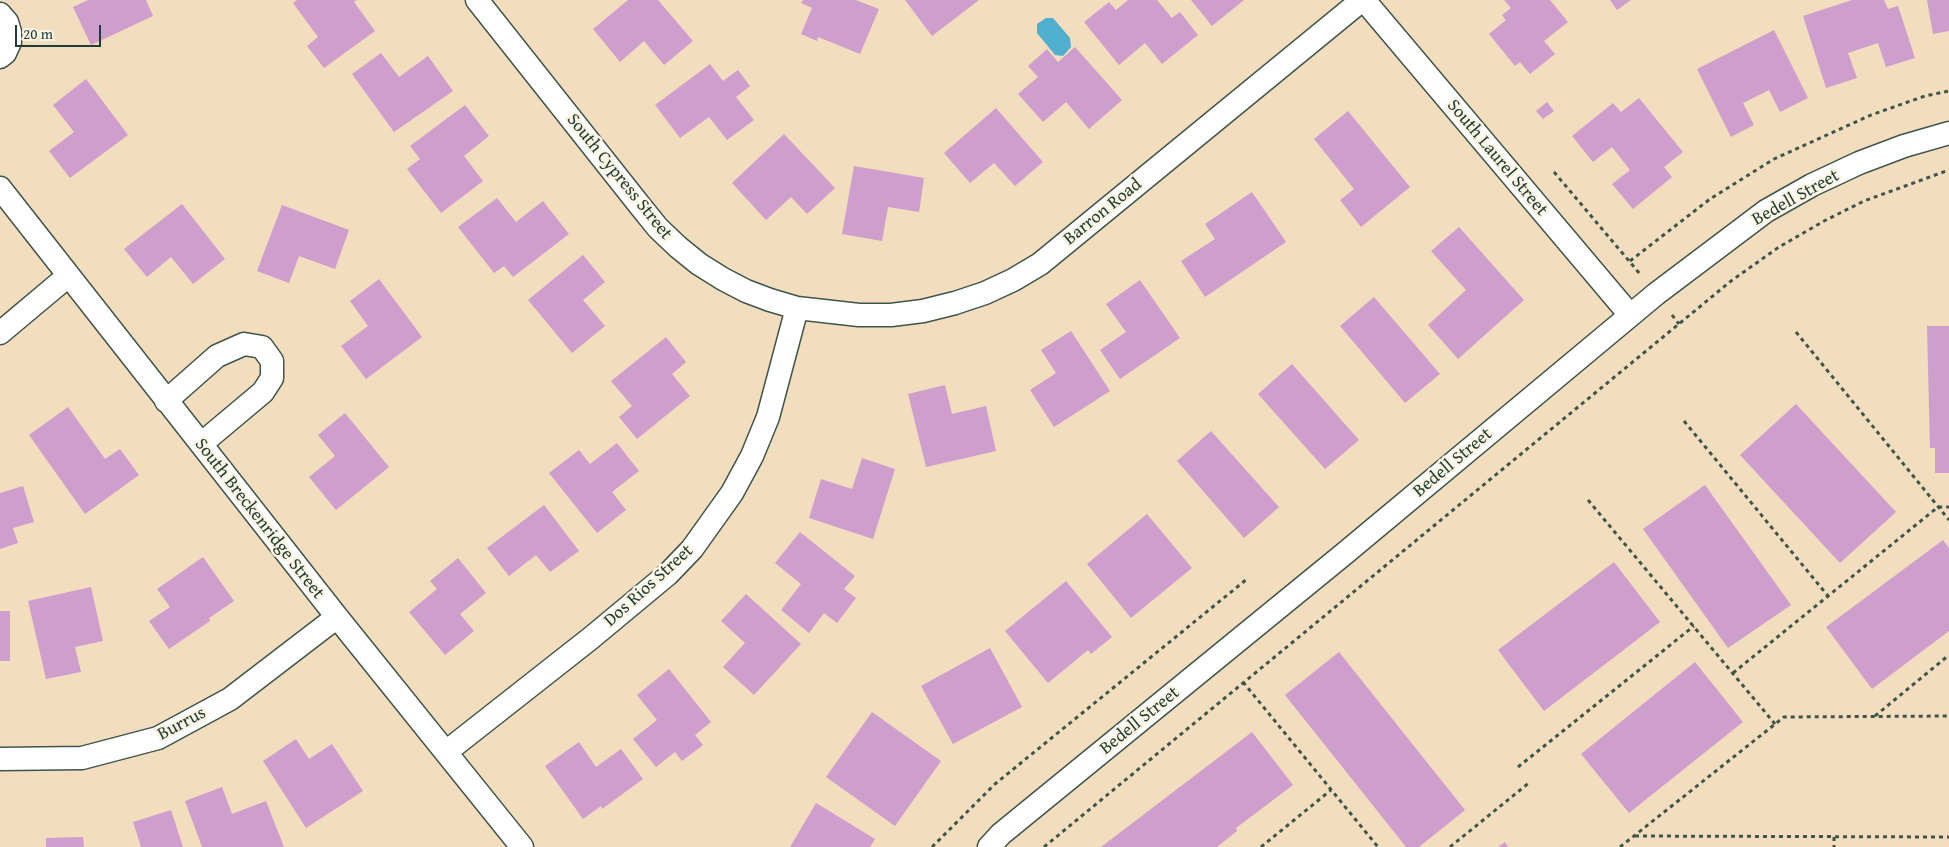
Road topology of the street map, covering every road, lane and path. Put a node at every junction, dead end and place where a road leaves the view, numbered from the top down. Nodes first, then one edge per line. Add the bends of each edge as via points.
1 (477, 0) edge
2 (1363, 0) edge
3 (0, 14) edge
4 (0, 57) edge
5 (1949, 91) edge
6 (1949, 133) edge
7 (1949, 170) edge
8 (1554, 172) dead end
9 (0, 188) edge
10 (1630, 262) junction
11 (1640, 274) dead end
12 (68, 276) junction
13 (797, 308) junction
14 (1669, 310) dead end
15 (1630, 315) junction
16 (1679, 324) junction
17 (1796, 332) dead end
18 (0, 333) edge
19 (166, 400) junction
20 (1684, 421) dead end
21 (201, 444) junction
22 (1588, 500) dead end
23 (1938, 507) junction
24 (1949, 507) edge
25 (1949, 520) edge
26 (1247, 579) dead end
27 (1828, 596) junction
28 (337, 617) junction
29 (1694, 626) junction
30 (1949, 655) edge
31 (1732, 673) junction
32 (1243, 682) junction
33 (1875, 716) junction
34 (1949, 716) edge
35 (1775, 724) junction
36 (446, 752) junction
37 (0, 759) edge
38 (1518, 767) dead end
39 (1530, 782) dead end
40 (1331, 790) junction
41 (1635, 836) junction
42 (1834, 837) junction
43 (1949, 837) edge
44 (522, 847) edge
45 (932, 847) edge
46 (989, 847) edge
47 (1044, 847) edge
48 (1261, 847) edge
49 (1378, 847) edge
50 (1450, 847) edge
51 (1620, 847) edge
52 (1834, 847) edge

1 - 13 street, South Cypress Street via 658,228 723,279 746,291
2 - 13 street, Barron Road via 1040,264 1013,280 955,303 891,315 826,313
2 - 15 street, South Laurel Street
3 - 4 street via 10,32 10,42
5 - 10 path via 1871,115 1774,159 1710,199
6 - 15 street, Bedell Street via 1859,163 1766,211
7 - 16 path via 1864,201 1779,246
8 - 10 path
9 - 12 street, South Breckenridge Street
10 - 11 path
12 - 18 street
12 - 19 street, South Breckenridge Street
13 - 36 street, Dos Rios Street via 768,417 752,456 732,493 697,542 668,574
14 - 16 path
15 - 46 street, Bedell Street
16 - 32 path
17 - 23 path
19 - 21 street, South Breckenridge Street
19 - 21 street via 217,356 244,344 262,347 272,361 272,378 263,392
20 - 27 path
21 - 28 street, South Breckenridge Street
22 - 29 path
23 - 24 path
23 - 25 path
23 - 27 path
26 - 45 path via 995,784
27 - 31 path
28 - 36 street, South Breckenridge Street
28 - 37 street, Burrus via 230,698 158,738 82,758
29 - 31 path
29 - 38 path
30 - 33 path
31 - 35 path
32 - 40 path
32 - 47 path
33 - 34 path
33 - 35 path via 1784,717
35 - 41 path
36 - 44 street, South Breckenridge Street
39 - 50 path
40 - 48 path
40 - 49 path
41 - 42 path
41 - 51 path
42 - 43 path
42 - 52 path

